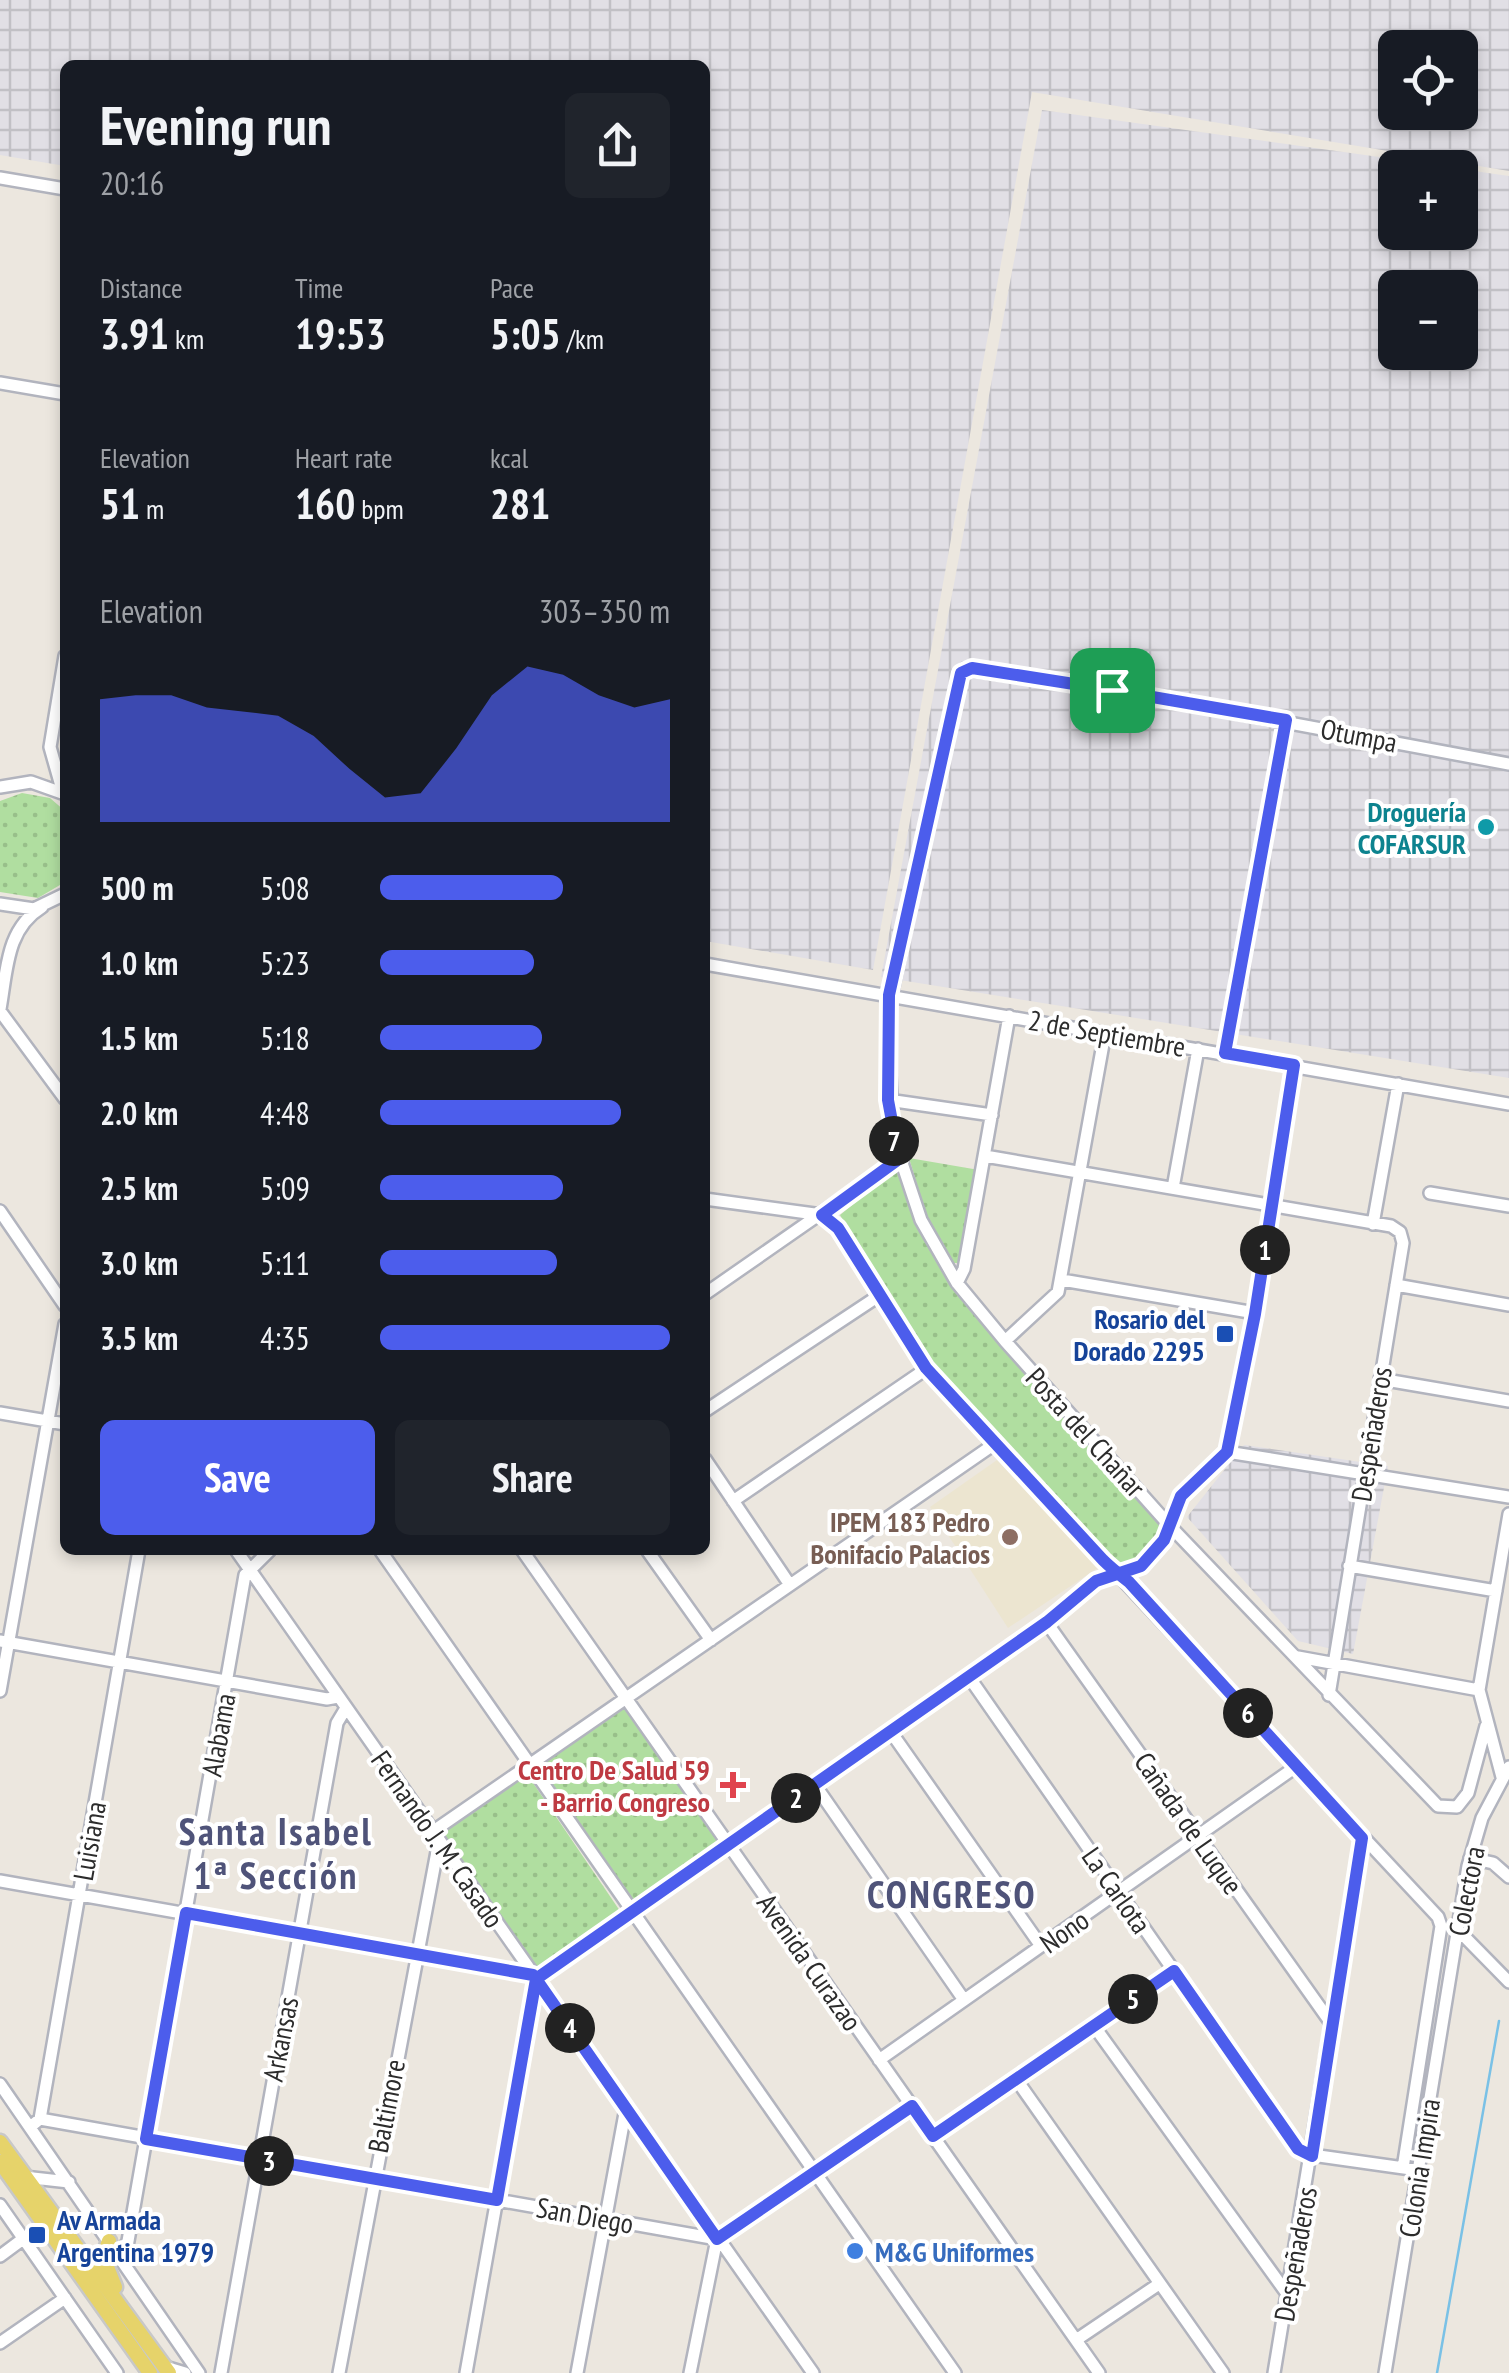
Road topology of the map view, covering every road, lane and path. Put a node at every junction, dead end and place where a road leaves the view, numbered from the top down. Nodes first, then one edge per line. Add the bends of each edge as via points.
1 (0, 178) edge
2 (60, 188) edge
3 (0, 383) edge
4 (60, 393) edge
5 (972, 668) joint
6 (60, 686) edge
7 (1286, 720) junction
8 (1509, 764) edge
9 (60, 781) edge
10 (0, 786) edge
11 (60, 793) edge
12 (60, 901) edge
13 (1, 904) edge
14 (42, 907) junction
15 (11, 949) junction
16 (710, 965) edge
17 (889, 995) junction
18 (0, 1010) edge
19 (1009, 1016) junction
20 (1105, 1033) junction
21 (1198, 1049) junction
22 (1225, 1053) junction
23 (1294, 1065) junction
24 (1398, 1084) junction
25 (60, 1092) edge
26 (888, 1100) junction
27 (1509, 1104) edge
28 (992, 1115) junction
29 (984, 1156) junction
30 (899, 1159) junction
31 (1080, 1173) junction
32 (1173, 1188) junction
33 (1430, 1193) dead end
34 (710, 1200) edge
35 (1272, 1206) junction
36 (1509, 1206) edge
37 (0, 1212) edge
38 (822, 1215) junction
39 (1372, 1224) junction
40 (1062, 1280) junction
41 (956, 1284) junction
42 (1396, 1285) junction
43 (710, 1291) edge
44 (877, 1297) junction
45 (60, 1299) edge
46 (1509, 1304) edge
47 (1255, 1314) junction
48 (1005, 1341) junction
49 (60, 1353) edge
50 (926, 1368) junction
51 (1380, 1379) junction
52 (1509, 1401) edge
53 (710, 1407) edge
54 (0, 1413) edge
55 (48, 1421) junction
56 (60, 1423) edge
57 (993, 1444) junction
58 (1227, 1452) junction
59 (710, 1466) edge
60 (1364, 1473) junction
61 (1509, 1497) edge
62 (733, 1501) junction
63 (1509, 1514) edge
64 (1169, 1524) junction
65 (139, 1555) edge
66 (240, 1555) edge
67 (264, 1555) edge
68 (384, 1555) edge
69 (526, 1555) edge
70 (651, 1555) edge
71 (1349, 1566) junction
72 (248, 1567) junction
73 (1118, 1573) junction
74 (790, 1586) junction
75 (1496, 1592) junction
76 (1047, 1622) junction
77 (711, 1640) junction
78 (4, 1642) edge
79 (1298, 1657) junction
80 (120, 1662) junction
81 (1334, 1664) junction
82 (969, 1677) junction
83 (228, 1681) junction
84 (1479, 1690) junction
85 (0, 1691) edge
86 (1329, 1695) junction
87 (338, 1696) junction
88 (626, 1698) junction
89 (346, 1708) junction
90 (1486, 1726) junction
91 (891, 1732) junction
92 (530, 1764) junction
93 (1297, 1766) junction
94 (1506, 1772) edge
95 (815, 1785) junction
96 (436, 1836) junction
97 (1198, 1836) junction
98 (1362, 1838) junction
99 (729, 1845) junction
100 (1470, 1858) junction
101 (1509, 1877) edge
102 (0, 1881) edge
103 (1119, 1892) junction
104 (79, 1894) junction
105 (632, 1910) junction
106 (186, 1913) junction
107 (1458, 1930) junction
108 (300, 1935) junction
109 (1041, 1946) junction
110 (415, 1955) junction
111 (1453, 1963) joint
112 (1174, 1971) junction
113 (535, 1977) junction
114 (1509, 1982) edge
115 (964, 2000) junction
116 (1331, 2023) junction
117 (1094, 2026) junction
118 (879, 2060) junction
119 (1016, 2079) junction
120 (0, 2084) edge
121 (912, 2106) junction
122 (626, 2108) junction
123 (34, 2123) junction
124 (933, 2136) junction
125 (146, 2139) junction
126 (0, 2142) edge
127 (1312, 2156) junction
128 (257, 2159) junction
129 (1403, 2168) junction
130 (3, 2170) edge
131 (1418, 2170) junction
132 (814, 2173) junction
133 (27, 2178) junction
134 (373, 2180) junction
135 (70, 2182) junction
136 (497, 2200) junction
137 (0, 2205) edge
138 (604, 2218) junction
139 (23, 2239) junction
140 (717, 2239) junction
141 (109, 2241) junction
142 (0, 2256) edge
143 (120, 2256) junction
144 (1158, 2284) junction
145 (1288, 2294) junction
146 (65, 2298) junction
147 (138, 2332) junction
148 (1076, 2340) junction
149 (0, 2343) edge
150 (1096, 2369) edge
151 (162, 2371) edge
152 (811, 2372) edge
153 (117, 2373) edge
154 (185, 2373) edge
155 (200, 2373) edge
156 (221, 2373) edge
157 (339, 2373) edge
158 (466, 2373) edge
159 (577, 2373) edge
160 (690, 2373) edge
161 (955, 2373) edge
162 (1080, 2373) edge
163 (1224, 2373) edge
164 (1274, 2373) edge
165 (1385, 2373) edge

1 - 2 street
3 - 4 street
5 - 7 street, Otumpa
5 - 17 street, Posta del Chañar via 958,679
6 - 9 street via 50,747
7 - 8 street, Otumpa
7 - 22 street
10 - 11 street via 31,782
12 - 14 street
13 - 14 street
13 - 15 street
14 - 15 street via 19,924
15 - 18 street
16 - 17 street, 2 de Septiembre
17 - 19 street, 2 de Septiembre
17 - 26 street, Posta del Chañar
18 - 25 street
19 - 20 street, 2 de Septiembre
19 - 28 street
20 - 21 street, 2 de Septiembre
20 - 31 street
21 - 22 street, 2 de Septiembre
21 - 32 street
22 - 23 street, 2 de Septiembre
23 - 24 street, 2 de Septiembre
23 - 35 street
24 - 27 street, 2 de Septiembre
24 - 39 street
26 - 28 street
26 - 30 street, Posta del Chañar
28 - 29 street
29 - 31 street
29 - 41 street
30 - 38 street
30 - 41 street, Posta del Chañar via 921,1220
31 - 32 street
31 - 40 street
32 - 35 street
33 - 36 street
34 - 38 street
35 - 39 street
35 - 47 street
37 - 45 street
38 - 43 street
38 - 44 street via 838,1228
39 - 42 street, Despeñaderos via 1400,1232
40 - 47 street
40 - 48 street via 1058,1292
41 - 48 street, Posta del Chañar
42 - 46 street
42 - 51 street, Despeñaderos
44 - 50 street
44 - 53 street
47 - 58 street
48 - 64 street, Posta del Chañar
49 - 55 street
50 - 57 street
50 - 62 street
51 - 52 street
51 - 60 street, Despeñaderos
54 - 55 street
55 - 56 street
55 - 78 street
57 - 73 street
57 - 74 street
58 - 60 street
58 - 64 street via 1181,1496
59 - 62 street
60 - 61 street
60 - 71 street, Despeñaderos
62 - 74 street
63 - 75 street
64 - 73 street via 1141,1566
64 - 79 street, Posta del Chañar
65 - 80 street, Luisiana
66 - 72 street, Fernando J. M. Casado
67 - 72 street
68 - 92 street
69 - 88 street, Avenida Curazao
70 - 77 street
71 - 75 street
71 - 81 street, Despeñaderos
72 - 83 street, Alabama
72 - 87 street, Fernando J. M. Casado
73 - 76 street via 1096,1581
73 - 93 street
74 - 77 street
75 - 84 street
76 - 82 street
76 - 97 street, Cañada de Luque
77 - 88 street
78 - 80 street
78 - 85 street
79 - 81 street
79 - 86 street, Posta del Chañar
80 - 83 street
80 - 104 street, Luisiana
81 - 84 street
81 - 86 street, Despeñaderos
82 - 91 street
82 - 103 street, La Carlota
83 - 87 street
83 - 106 street, Alabama
84 - 90 street
86 - 90 street, Posta del Chañar via 1444,1808 1457,1807 1468,1792
87 - 89 street, Fernando J. M. Casado
88 - 92 street
88 - 99 street, Avenida Curazao
89 - 96 street, Fernando J. M. Casado
89 - 108 street, Arkansas via 337,1723
90 - 94 street
91 - 95 street
91 - 109 street
92 - 96 street
92 - 105 street
93 - 97 street, Nono
93 - 98 street
94 - 100 street, Colectora
95 - 99 street
95 - 115 street
96 - 110 street, Baltimore
96 - 113 street, Fernando J. M. Casado
97 - 103 street, Nono
97 - 116 street, Cañada de Luque
98 - 116 street, Despeñaderos
98 - 129 street via 1441,1926
99 - 105 street
99 - 118 street, Avenida Curazao
100 - 101 street via 1493,1863
100 - 107 street, Colectora
102 - 104 street
103 - 109 street, Nono
103 - 112 street, La Carlota
104 - 106 street
104 - 123 street, Luisiana
105 - 113 street
105 - 132 street
106 - 108 street
106 - 125 street, Alabama
107 - 111 street, Colectora
107 - 114 street
108 - 110 street
108 - 128 street, Arkansas
109 - 115 street, Nono
110 - 113 street
110 - 134 street, Baltimore
111 - 131 street, Colonia Impira
112 - 117 street
112 - 127 street, La Carlota via 1298,2149
113 - 122 street, Fernando J. M. Casado
113 - 136 street
115 - 118 street, Nono
116 - 127 street, Despeñaderos
117 - 119 street
117 - 145 street
118 - 121 street, Avenida Curazao
119 - 124 street
119 - 144 street
120 - 123 street
121 - 124 street, Avenida Curazao
121 - 132 street
122 - 138 street
122 - 140 street, Fernando J. M. Casado
123 - 125 street, San Diego
123 - 135 street
124 - 148 street, Avenida Curazao
125 - 128 street, San Diego
125 - 143 street, Alabama
126 - 133 main road
127 - 129 street
127 - 145 street, Despeñaderos
128 - 134 street, San Diego
128 - 156 street, Arkansas
129 - 131 street
130 - 133 street
130 - 151 main road
131 - 165 street, Colonia Impira
132 - 140 street
132 - 161 street
133 - 135 street
133 - 147 main road
134 - 136 street, San Diego
134 - 157 street, Baltimore
135 - 141 street
136 - 138 street, San Diego
136 - 158 street
137 - 139 street
138 - 140 street, San Diego
138 - 159 street
139 - 142 street
139 - 146 street
140 - 152 street, Fernando J. M. Casado
140 - 160 street
141 - 143 street
141 - 147 main road via 104,2266
143 - 155 street
144 - 148 street
144 - 163 street
145 - 164 street, Despeñaderos
146 - 149 street
146 - 153 street
147 - 151 main road
148 - 150 street, Avenida Curazao
150 - 162 street
151 - 154 street

